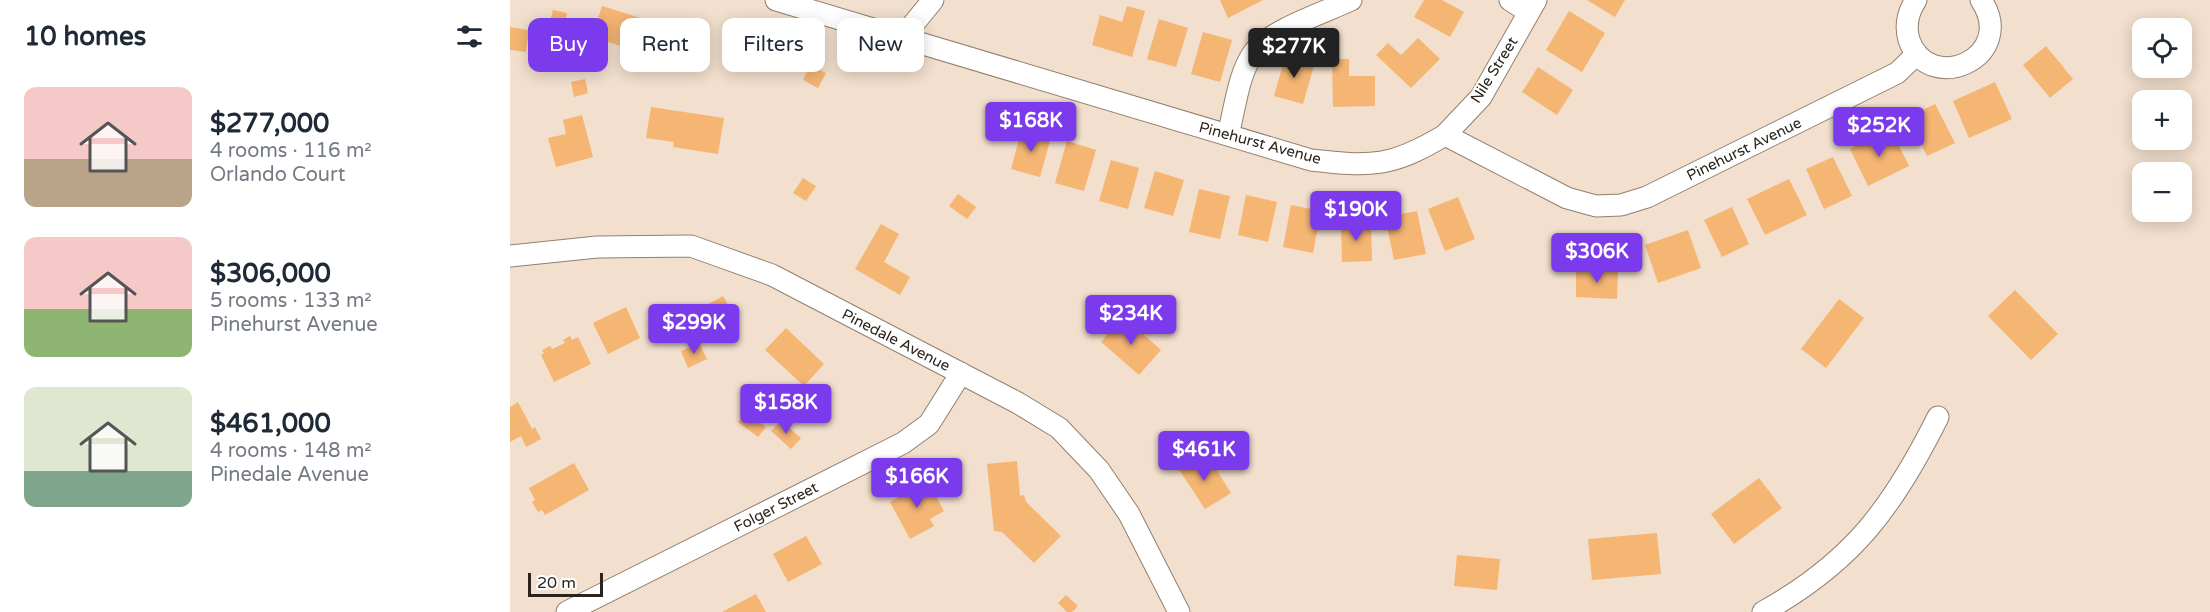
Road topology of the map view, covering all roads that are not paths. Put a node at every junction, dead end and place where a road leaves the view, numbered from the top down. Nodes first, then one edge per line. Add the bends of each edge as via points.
1 (776, 0) edge
2 (933, 0) edge
3 (1351, 0) edge
4 (1510, 0) edge
5 (1916, 0) edge
6 (1981, 0) edge
7 (1533, 6) edge
8 (837, 18) edge
9 (918, 18) edge
10 (924, 45) edge
11 (1917, 54) junction
12 (1228, 135) junction
13 (1445, 135) junction
14 (510, 256) edge
15 (961, 373) junction
16 (1938, 417) dead end
17 (567, 612) edge
18 (1179, 612) edge
19 (1763, 612) edge

1 - 8 street, Pinehurst Avenue
2 - 9 street
3 - 12 street via 1267,38 1254,51
4 - 7 street
5 - 11 street via 1907,28
6 - 11 street via 1989,15 1990,31 1975,59 1945,68
7 - 13 street, Nile Street via 1481,96
10 - 12 street, Pinehurst Avenue
11 - 13 street, Pinehurst Avenue via 1897,73 1647,197 1621,205 1596,206 1567,198
12 - 13 street, Pinehurst Avenue via 1311,160 1358,165 1394,161
14 - 15 street, Pinedale Avenue via 597,247 691,246 772,275
15 - 17 street, Folger Street via 929,424 903,443
15 - 18 street, Pinedale Avenue via 1059,428 1081,450 1129,514
16 - 19 street via 1912,469 1863,537 1821,574

